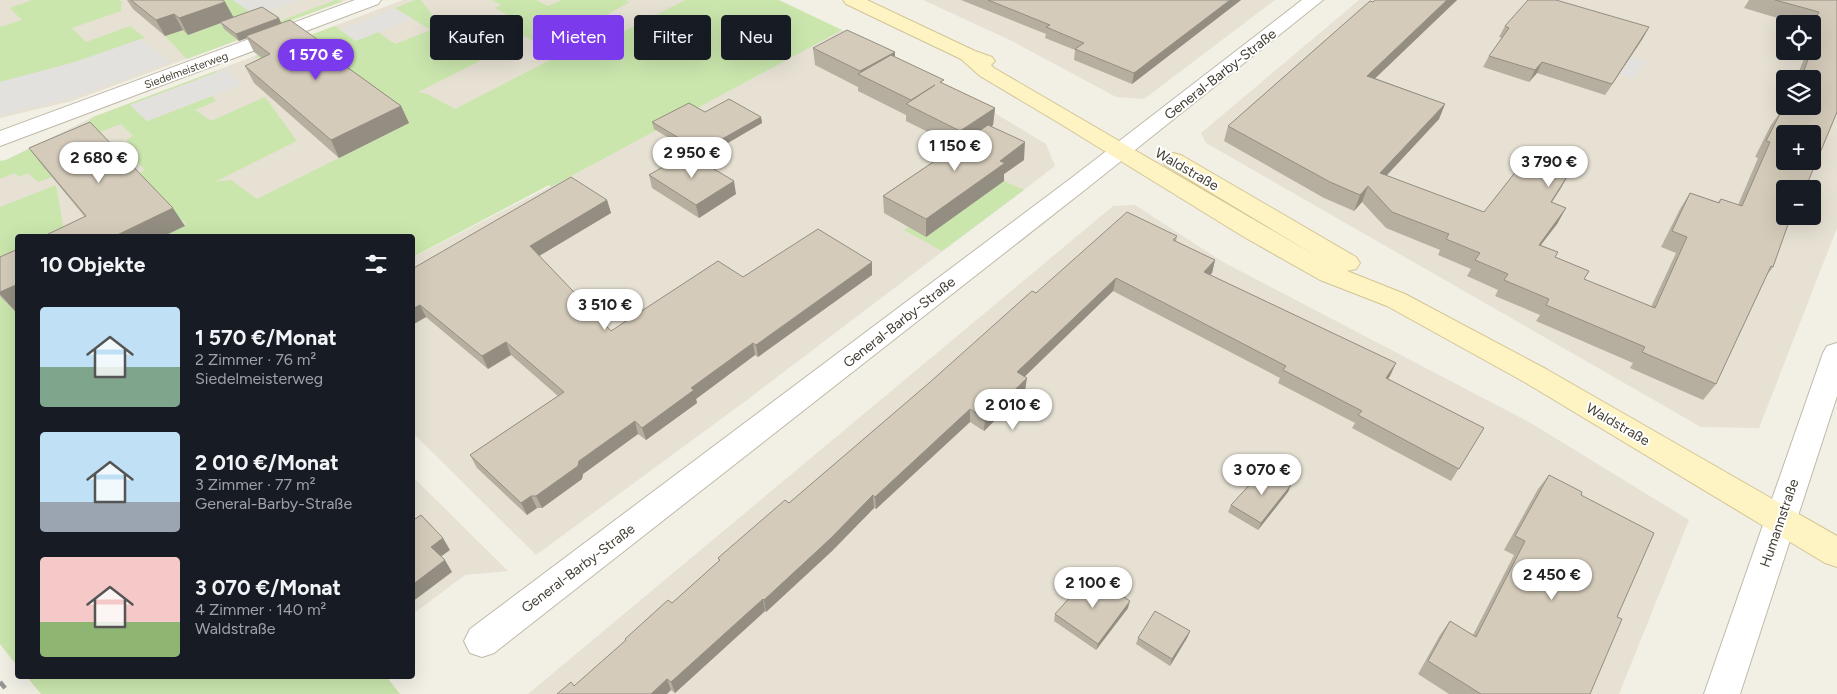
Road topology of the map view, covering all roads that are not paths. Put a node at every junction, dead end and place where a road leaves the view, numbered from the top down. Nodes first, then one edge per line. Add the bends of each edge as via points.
1 (372, 0) edge
2 (852, 0) edge
3 (1314, 0) edge
4 (0, 139) edge
5 (1129, 145) junction
6 (1837, 353) edge
7 (1780, 520) junction
8 (1837, 553) edge
9 (482, 641) dead end
10 (1722, 694) edge

1 - 4 street, Siedelmeisterweg
2 - 5 main road, Waldstraße via 968,56 987,72
3 - 5 street, General-Barby-Straße
5 - 7 main road, Waldstraße via 1348,263 1396,300 1536,376
5 - 9 street, General-Barby-Straße
6 - 7 street, Humannstraße
7 - 8 main road, Waldstraße
7 - 10 street, Humannstraße

